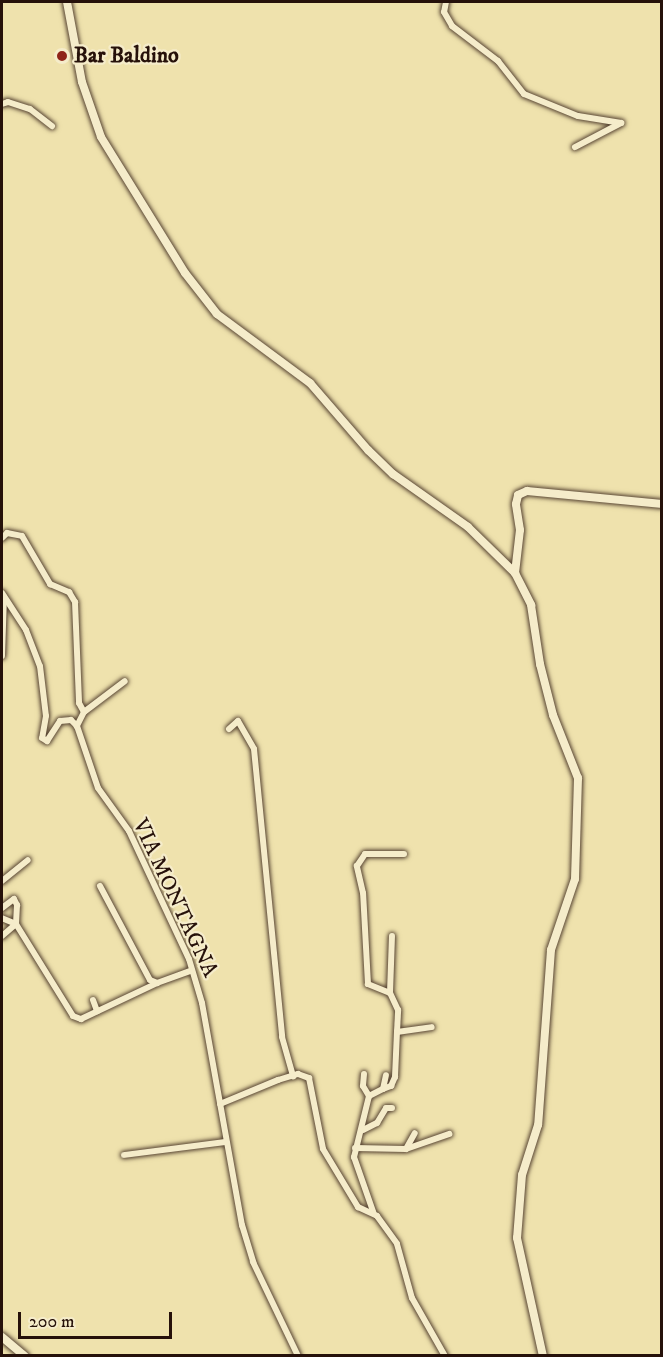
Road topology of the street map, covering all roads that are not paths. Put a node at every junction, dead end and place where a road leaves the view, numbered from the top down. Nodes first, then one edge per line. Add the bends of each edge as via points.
1 (67, 2) edge
2 (446, 2) edge
3 (2, 104) edge
4 (52, 126) dead end
5 (575, 147) dead end
6 (662, 504) edge
7 (2, 538) edge
8 (515, 573) junction
9 (3, 595) edge
10 (2, 656) edge
11 (125, 681) dead end
12 (84, 712) junction
13 (77, 726) junction
14 (229, 729) dead end
15 (404, 854) dead end
16 (28, 860) dead end
17 (2, 881) edge
18 (100, 886) dead end
19 (2, 908) edge
20 (2, 918) edge
21 (16, 924) junction
22 (2, 936) edge
23 (392, 936) dead end
24 (192, 970) junction
25 (157, 983) junction
26 (390, 993) junction
27 (93, 1000) dead end
28 (97, 1011) junction
29 (432, 1027) dead end
30 (397, 1032) junction
31 (364, 1074) dead end
32 (386, 1075) dead end
33 (292, 1076) junction
34 (383, 1089) junction
35 (369, 1096) junction
36 (220, 1104) junction
37 (392, 1108) dead end
38 (363, 1130) junction
39 (415, 1133) dead end
40 (449, 1134) dead end
41 (226, 1142) junction
42 (355, 1148) junction
43 (406, 1149) junction
44 (124, 1155) dead end
45 (374, 1214) junction
46 (2, 1337) edge
47 (25, 1356) edge
48 (298, 1356) edge
49 (445, 1356) edge
50 (543, 1356) edge

1 - 8 main road via 82,82 101,137 185,273 217,314 310,383 368,450 468,527
2 - 5 street via 444,12 452,26 498,61 524,94 578,116 621,123
3 - 4 street via 8,102 30,109
6 - 8 street via 549,492 527,491 518,495
7 - 12 street via 7,533 22,536 50,584 69,592 75,602 79,703
8 - 50 main road via 531,604 540,664 578,778 575,879 551,950 538,1125 522,1175 518,1238
9 - 10 street
9 - 13 street via 26,630 40,666 46,716 42,738 47,745 60,721 71,720
11 - 12 street
12 - 13 street
13 - 24 street, VIA MONTAGNA via 98,788 129,831
14 - 33 street via 238,721 254,749 282,1037
15 - 26 street via 364,854 357,866 363,893 368,984
16 - 17 street
18 - 25 street via 150,980
19 - 21 street via 14,899
20 - 21 street
21 - 22 street
21 - 28 street via 73,1016 81,1019
23 - 26 street
24 - 25 street
24 - 36 street, VIA MONTAGNA
25 - 28 street
26 - 30 street via 398,1010
27 - 28 street
29 - 30 street
30 - 34 street via 395,1077 391,1086
31 - 35 street
32 - 34 street
33 - 36 street
33 - 45 street via 305,1074 309,1078 323,1149 358,1207
34 - 35 street
35 - 38 street
36 - 41 street, VIA MONTAGNA
37 - 38 street via 386,1108 377,1123
38 - 42 street
39 - 43 street
40 - 43 street
41 - 44 street
41 - 48 street, VIA MONTAGNA via 253,1262
42 - 43 street
42 - 45 street via 354,1157
45 - 49 street via 398,1244 412,1298
46 - 47 street

